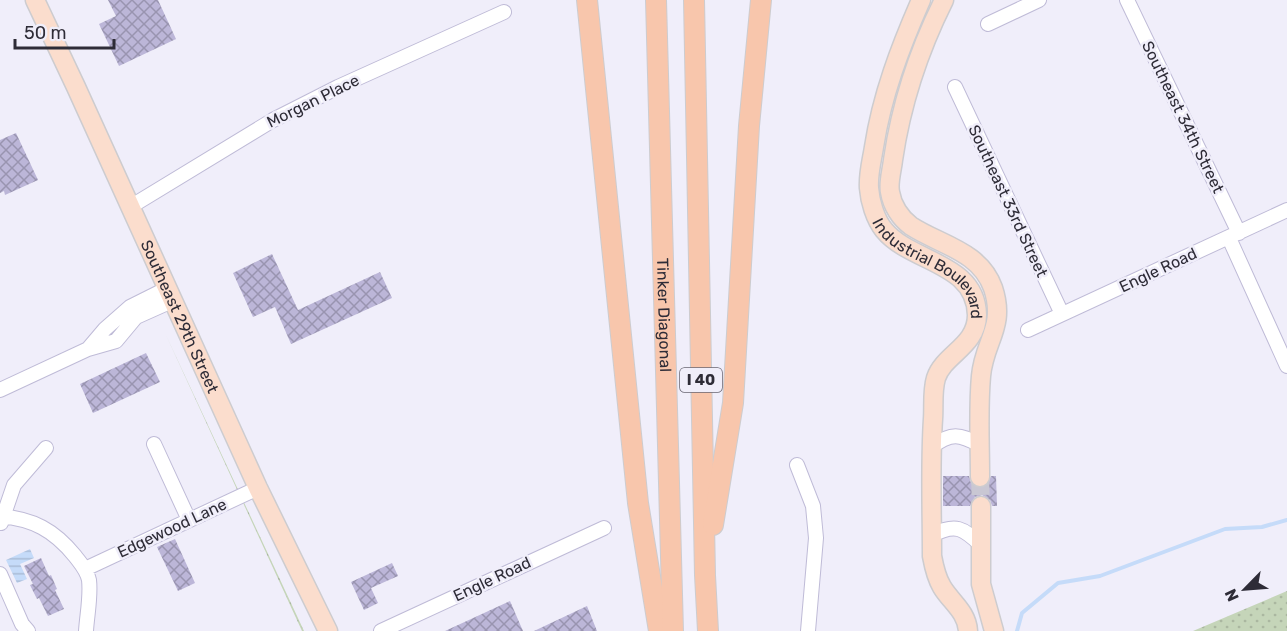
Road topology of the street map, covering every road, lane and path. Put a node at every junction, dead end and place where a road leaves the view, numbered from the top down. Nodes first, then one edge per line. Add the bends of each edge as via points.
1 (34, 0) edge
2 (587, 0) edge
3 (656, 0) edge
4 (694, 0) edge
5 (760, 0) edge
6 (921, 0) edge
7 (944, 0) edge
8 (1039, 0) edge
9 (1127, 0) edge
10 (504, 12) dead end
11 (988, 24) dead end
12 (955, 87) dead end
13 (130, 207) junction
14 (1287, 210) edge
15 (1234, 235) junction
16 (171, 294) junction
17 (1062, 314) junction
18 (1028, 330) dead end
19 (1287, 366) edge
20 (0, 390) edge
21 (154, 444) dead end
22 (980, 445) junction
23 (931, 447) junction
24 (46, 448) dead end
25 (797, 465) dead end
26 (980, 477) tunnel mouth
27 (258, 488) junction
28 (981, 506) tunnel mouth
29 (1, 519) edge
30 (189, 520) junction
31 (604, 528) dead end
32 (932, 534) junction
33 (981, 545) junction
34 (85, 569) junction
35 (0, 574) edge
36 (705, 575) junction
37 (28, 631) edge
38 (86, 631) edge
39 (328, 631) edge
40 (381, 631) edge
41 (658, 631) edge
42 (673, 631) edge
43 (708, 631) edge
44 (808, 631) edge
45 (968, 631) edge
46 (994, 631) edge

1 - 13 main road, Southeast 29th Street
2 - 41 highway via 638,503
3 - 42 highway, Tinker Diagonal / I 40
4 - 36 highway, I 40
5 - 36 highway via 733,403
6 - 23 main road, Industrial Boulevard via 891,76 878,123 869,188 874,212 884,230 899,244 958,274 974,298 977,315 973,334 937,376
7 - 22 main road, Industrial Boulevard via 909,87 889,189 892,203 910,225 968,256 981,267 992,285 997,324 981,372
8 - 11 street
9 - 15 street, Southeast 34th Street
10 - 13 street, Morgan Place via 273,120
12 - 17 street, Southeast 33rd Street
13 - 16 main road, Southeast 29th Street
14 - 15 street, Engle Road
15 - 17 street, Engle Road
15 - 19 street, Southeast 34th Street
16 - 20 street via 130,307 88,349
16 - 27 main road, Southeast 29th Street
17 - 18 street, Engle Road
21 - 30 street
22 - 23 street via 958,435
22 - 26 main road, Industrial Boulevard
23 - 32 main road, Industrial Boulevard
24 - 29 street via 14,485
25 - 44 street via 813,506 815,527
27 - 30 street, Edgewood Lane
27 - 39 main road, Southeast 29th Street
28 - 33 main road
29 - 34 street via 31,522 50,530
30 - 34 street, Edgewood Lane
31 - 40 street, Engle Road
32 - 33 street via 948,528 960,529
32 - 45 main road, Industrial Boulevard via 935,572 961,610
33 - 46 main road via 981,584
34 - 38 street via 89,581
35 - 37 street
36 - 43 highway, I 40

